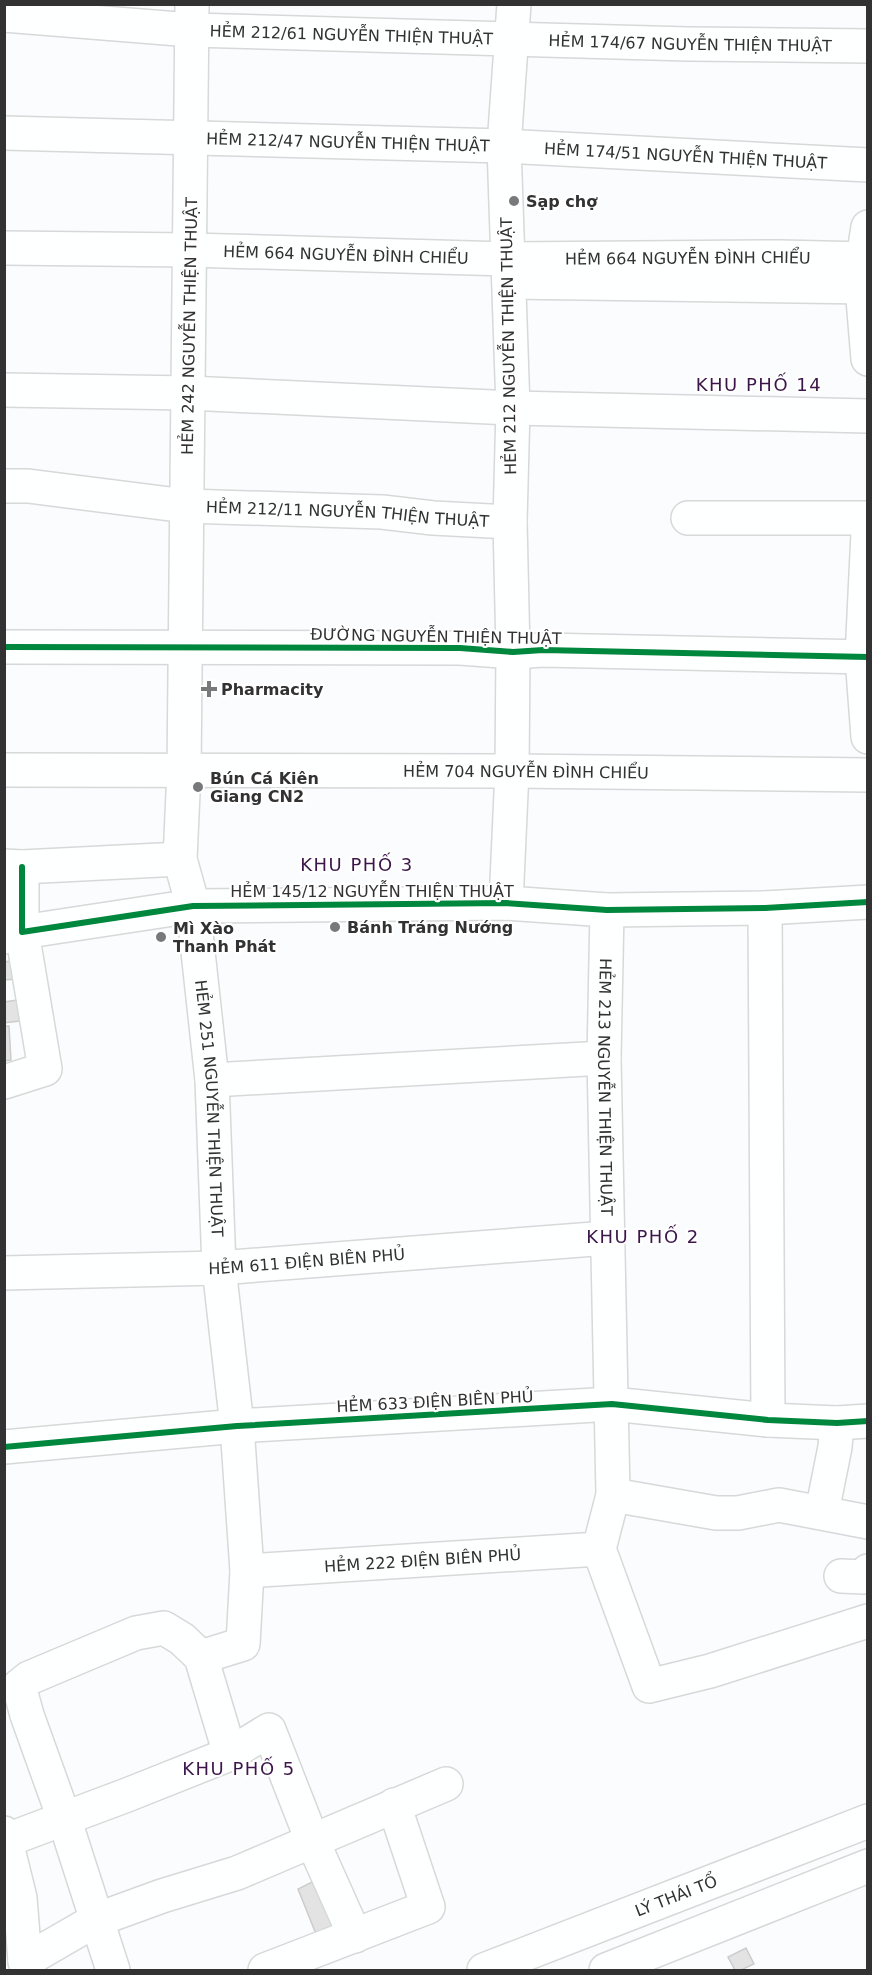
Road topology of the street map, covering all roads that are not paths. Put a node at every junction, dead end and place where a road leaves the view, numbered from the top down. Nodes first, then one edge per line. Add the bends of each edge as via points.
1 (514, 4) edge
2 (4, 15) edge
3 (191, 17) edge
4 (512, 39) junction
5 (867, 46) edge
6 (4, 133) edge
7 (191, 138) junction
8 (504, 146) junction
9 (867, 165) edge
10 (867, 227) edge
11 (4, 248) edge
12 (190, 250) junction
13 (508, 270) junction
14 (865, 273) edge
15 (867, 359) edge
16 (4, 390) edge
17 (188, 393) junction
18 (513, 408) junction
19 (867, 416) edge
20 (4, 486) edge
21 (186, 506) junction
22 (688, 518) dead end
23 (867, 518) edge
24 (510, 522) junction
25 (867, 533) edge
26 (4, 647) edge
27 (184, 647) junction
28 (513, 652) junction
29 (865, 657) edge
30 (867, 737) edge
31 (4, 770) edge
32 (184, 771) junction
33 (512, 771) junction
34 (867, 775) edge
35 (180, 860) junction
36 (13, 866) edge
37 (867, 902) edge
38 (506, 903) junction
39 (193, 906) junction
40 (765, 908) junction
41 (607, 910) junction
42 (13, 935) edge
43 (604, 1058) junction
44 (212, 1080) junction
45 (4, 1082) edge
46 (607, 1238) junction
47 (219, 1268) junction
48 (4, 1273) edge
49 (612, 1404) junction
50 (768, 1420) junction
51 (852, 1422) edge
52 (237, 1426) junction
53 (4, 1447) edge
54 (613, 1495) junction
55 (822, 1512) junction
56 (867, 1522) edge
57 (599, 1549) junction
58 (247, 1571) junction
59 (867, 1621) edge
60 (201, 1657) junction
61 (16, 1719) edge
62 (230, 1754) junction
63 (446, 1784) dead end
64 (394, 1805) junction
65 (64, 1818) junction
66 (867, 1821) edge
67 (6, 1836) edge
68 (312, 1840) junction
69 (867, 1866) edge
70 (12, 1901) edge
71 (96, 1920) junction
72 (355, 1936) junction
73 (27, 1966) edge
74 (113, 1971) edge
75 (265, 1971) edge
76 (484, 1971) edge
77 (606, 1971) edge

1 - 4 street, HẺM 212 NGUYỄN THIỆN THUẬT
2 - 3 street, HẺM 212/61 NGUYỄN THIỆN THUẬT
3 - 4 street, HẺM 212/61 NGUYỄN THIỆN THUẬT
3 - 7 street, HẺM 242 NGUYỄN THIỆN THUẬT
4 - 5 street, HẺM 174/67 NGUYỄN THIỆN THUẬT
4 - 8 street, HẺM 212 NGUYỄN THIỆN THUẬT
6 - 7 street, HẺM 212/47 NGUYỄN THIỆN THUẬT
7 - 8 street, HẺM 212/47 NGUYỄN THIỆN THUẬT
7 - 12 street, HẺM 242 NGUYỄN THIỆN THUẬT
8 - 9 street, HẺM 174/51 NGUYỄN THIỆN THUẬT
8 - 13 street, HẺM 212 NGUYỄN THIỆN THUẬT
10 - 14 street
11 - 12 street, HẺM 664 NGUYỄN ÐÌNH CHIỂU
12 - 13 street, HẺM 664 NGUYỄN ÐÌNH CHIỂU
12 - 17 street, HẺM 242 NGUYỄN THIỆN THUẬT
13 - 14 street, HẺM 664 NGUYỄN ĐÌNH CHIỂU via 779,257
13 - 18 street, HẺM 212 NGUYỄN THIỆN THUẬT
14 - 15 street
16 - 17 street
17 - 18 street
17 - 21 street, HẺM 242 NGUYỄN THIỆN THUẬT
18 - 19 street
18 - 24 street, HẺM 212 NGUYỄN THIỆN THUẬT
20 - 21 street, HẺM 212/11 NGUYỄN THIỆN THUẬT
21 - 24 street, HẺM 212/11 NGUYỄN THIỆN THUẬT via 382,512
21 - 27 street, HẺM 242 NGUYỄN THIỆN THUẬT
22 - 23 street
24 - 28 street, HẺM 212 NGUYỄN THIỆN THUẬT
25 - 29 street
26 - 27 street, ĐƯỜNG NGUYỄN THIỆN THUẬT
27 - 28 street, ĐƯỜNG NGUYỄN THIỆN THUẬT via 460,648
27 - 32 street, HẺM 251 NGUYỄN THIỆN THUẬT
28 - 29 street, ĐƯỜNG NGUYỄN THIỆN THUẬT
28 - 33 street
29 - 30 street
31 - 32 street, HẺM 704 NGUYỄN ĐÌNH CHIỂU
32 - 33 street, HẺM 704 NGUYỄN ĐÌNH CHIỂU
32 - 35 street, HẺM 251 NGUYỄN THIỆN THUẬT
33 - 34 street, HẺM 704 NGUYỄN ĐÌNH CHIỂU
33 - 38 street
35 - 36 street
35 - 39 street, HẺM 251 NGUYỄN THIỆN THUẬT
36 - 42 street
37 - 40 street, HẺM 145/12 NGUYỄN THIỆN THUẬT
38 - 39 street, HẺM 145/12 NGUYỄN THIỆN THUẬT
38 - 41 street, HẺM 145/12 NGUYỄN THIỆN THUẬT
39 - 42 street, HẺM 145/12 NGUYỄN THIỆN THUẬT
39 - 44 street, HẺM 251 NGUYỄN THIỆN THUẬT
40 - 41 street, HẺM 145/12 NGUYỄN THIỆN THUẬT
40 - 50 street
41 - 43 street, HẺM 213 NGUYỄN THIỆN THUẬT
42 - 45 street via 45,1069
43 - 44 street
43 - 46 street, HẺM 213 NGUYỄN THIỆN THUẬT
44 - 47 street, HẺM 251 NGUYỄN THIỆN THUẬT
46 - 47 street, HẺM 611 ÐIỆN BIÊN PHỦ
46 - 49 street, HẺM 213 NGUYỄN THIỆN THUẬT
47 - 48 street, HẺM 611 ÐIỆN BIÊN PHỦ
47 - 52 street, HẺM 251 NGUYỄN THIỆN THUẬT
49 - 50 street, HẺM 633 ÐIỆN BIÊN PHỦ
49 - 52 street, HẺM 633 ÐIỆN BIÊN PHỦ
49 - 54 street, HẺM 213 NGUYỄN THIỆN THUẬT
50 - 51 street, HẺM 633 ÐIỆN BIÊN PHỦ
51 - 55 street via 831,1470
52 - 53 street, HẺM 633 ÐIỆN BIÊN PHỦ
52 - 58 street, HẺM 251 NGUYỄN THIỆN THUẬT
54 - 55 street via 716,1513 779,1505
54 - 57 street, HẺM 213 NGUYỄN THIỆN THUẬT
55 - 56 street
57 - 58 street, HẺM 222 ÐIỆN BIÊN PHỦ
57 - 59 street via 649,1686 710,1671
58 - 60 street, HẺM 251 NGUYỄN THIỆN THUẬT via 243,1644
60 - 61 street via 164,1628 136,1633 29,1678 19,1686
60 - 62 street
61 - 65 street
62 - 65 street
62 - 68 street via 269,1730
63 - 64 street
64 - 68 street
64 - 72 street via 428,1907
65 - 67 street
65 - 71 street
66 - 76 street, LÝ THÁI TỔ
67 - 70 street
68 - 71 street via 237,1873
68 - 72 street
69 - 77 street
70 - 73 street
71 - 73 street
71 - 74 street
72 - 75 street

